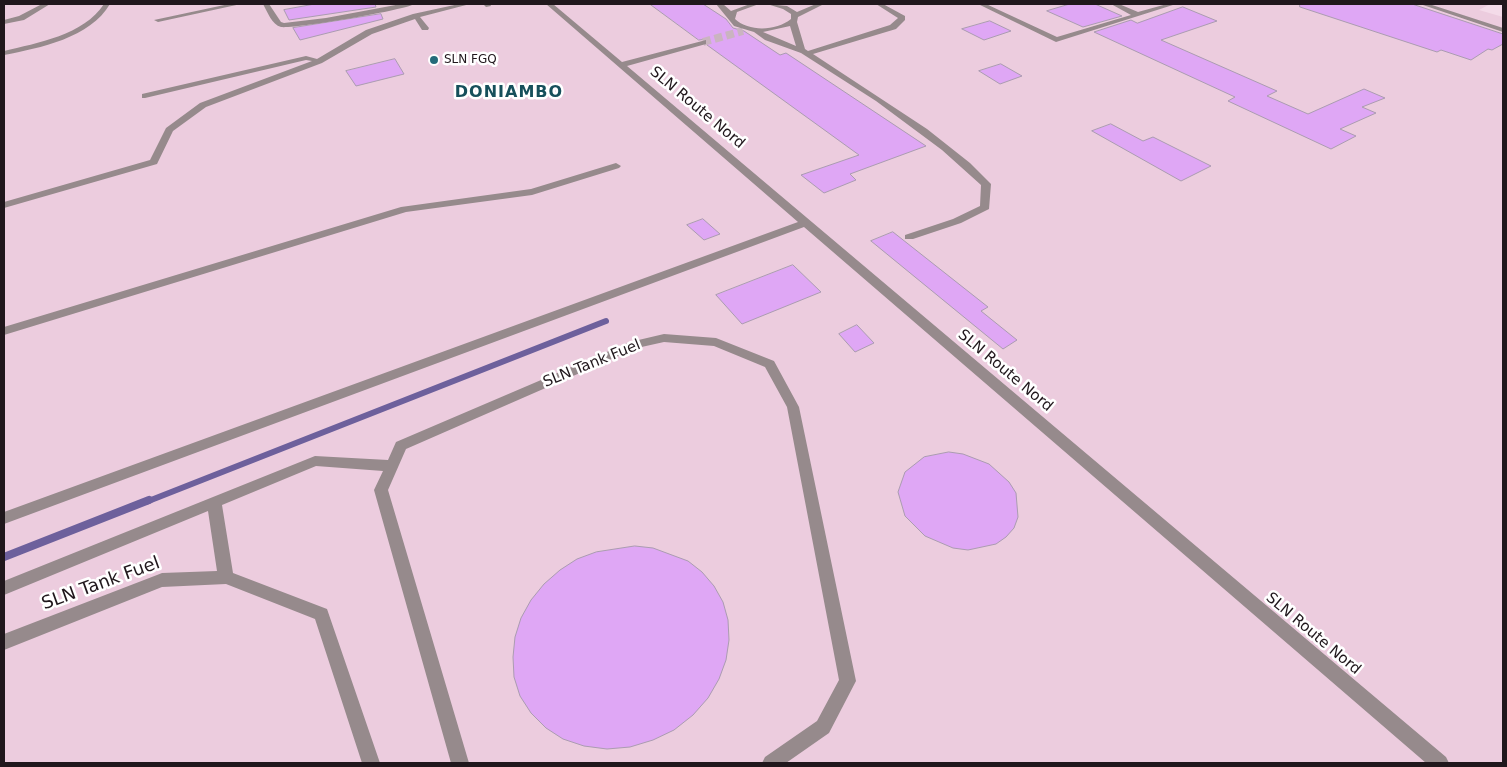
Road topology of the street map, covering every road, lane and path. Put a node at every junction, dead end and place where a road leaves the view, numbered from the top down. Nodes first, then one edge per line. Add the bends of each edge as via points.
1 (47, 4) edge
2 (107, 4) edge
3 (238, 4) edge
4 (266, 4) edge
5 (411, 4) edge
6 (467, 4) edge
7 (549, 4) edge
8 (719, 4) edge
9 (756, 4) edge
10 (771, 4) edge
11 (821, 4) edge
12 (879, 4) edge
13 (981, 4) edge
14 (1114, 4) edge
15 (1173, 4) edge
16 (1423, 4) edge
17 (1138, 14) junction
18 (731, 15) junction
19 (416, 16) junction
20 (794, 19) junction
21 (158, 20) dead end
22 (4, 22) edge
23 (425, 28) dead end
24 (756, 30) junction
25 (1503, 30) edge
26 (703, 42) tunnel mouth
27 (804, 52) junction
28 (4, 53) edge
29 (319, 61) junction
30 (621, 65) junction
31 (146, 96) dead end
32 (616, 166) dead end
33 (4, 205) edge
34 (806, 223) junction
35 (909, 237) dead end
36 (4, 331) edge
37 (392, 466) junction
38 (214, 502) junction
39 (4, 518) edge
40 (226, 576) junction
41 (4, 588) edge
42 (4, 642) edge
43 (371, 763) edge
44 (460, 763) edge
45 (771, 763) edge
46 (1440, 763) edge

1 - 22 lane via 21,18
2 - 28 lane via 94,21 63,37
3 - 21 lane
4 - 5 lane via 278,23 283,25
6 - 19 lane
7 - 30 lane, SLN Route Nord
8 - 18 lane
9 - 18 lane via 739,8
10 - 20 lane via 785,7
11 - 20 lane
12 - 27 lane via 902,18 893,26
13 - 17 lane via 1056,40
14 - 17 lane
15 - 17 lane
16 - 25 lane
18 - 24 lane via 734,22 745,29
19 - 23 lane
19 - 29 lane via 369,32
20 - 24 lane via 777,28
20 - 27 lane
24 - 27 lane via 778,43
26 - 30 lane
27 - 35 lane via 910,122 965,163 986,184 986,207 957,221
29 - 31 lane via 306,58
29 - 33 lane via 203,105 169,130 154,162
30 - 34 lane, SLN Route Nord
32 - 36 lane via 532,192 405,209
34 - 39 lane
34 - 46 lane, SLN Route Nord
37 - 38 lane via 315,461
37 - 44 lane, SLN Tank Fuel via 381,490
37 - 45 lane, SLN Tank Fuel via 401,446 634,345 664,338 716,342 770,364 794,407 848,681 823,727
38 - 40 lane
38 - 41 lane
40 - 42 lane, SLN Tank Fuel via 162,580
40 - 43 lane, SLN Tank Fuel via 321,614

